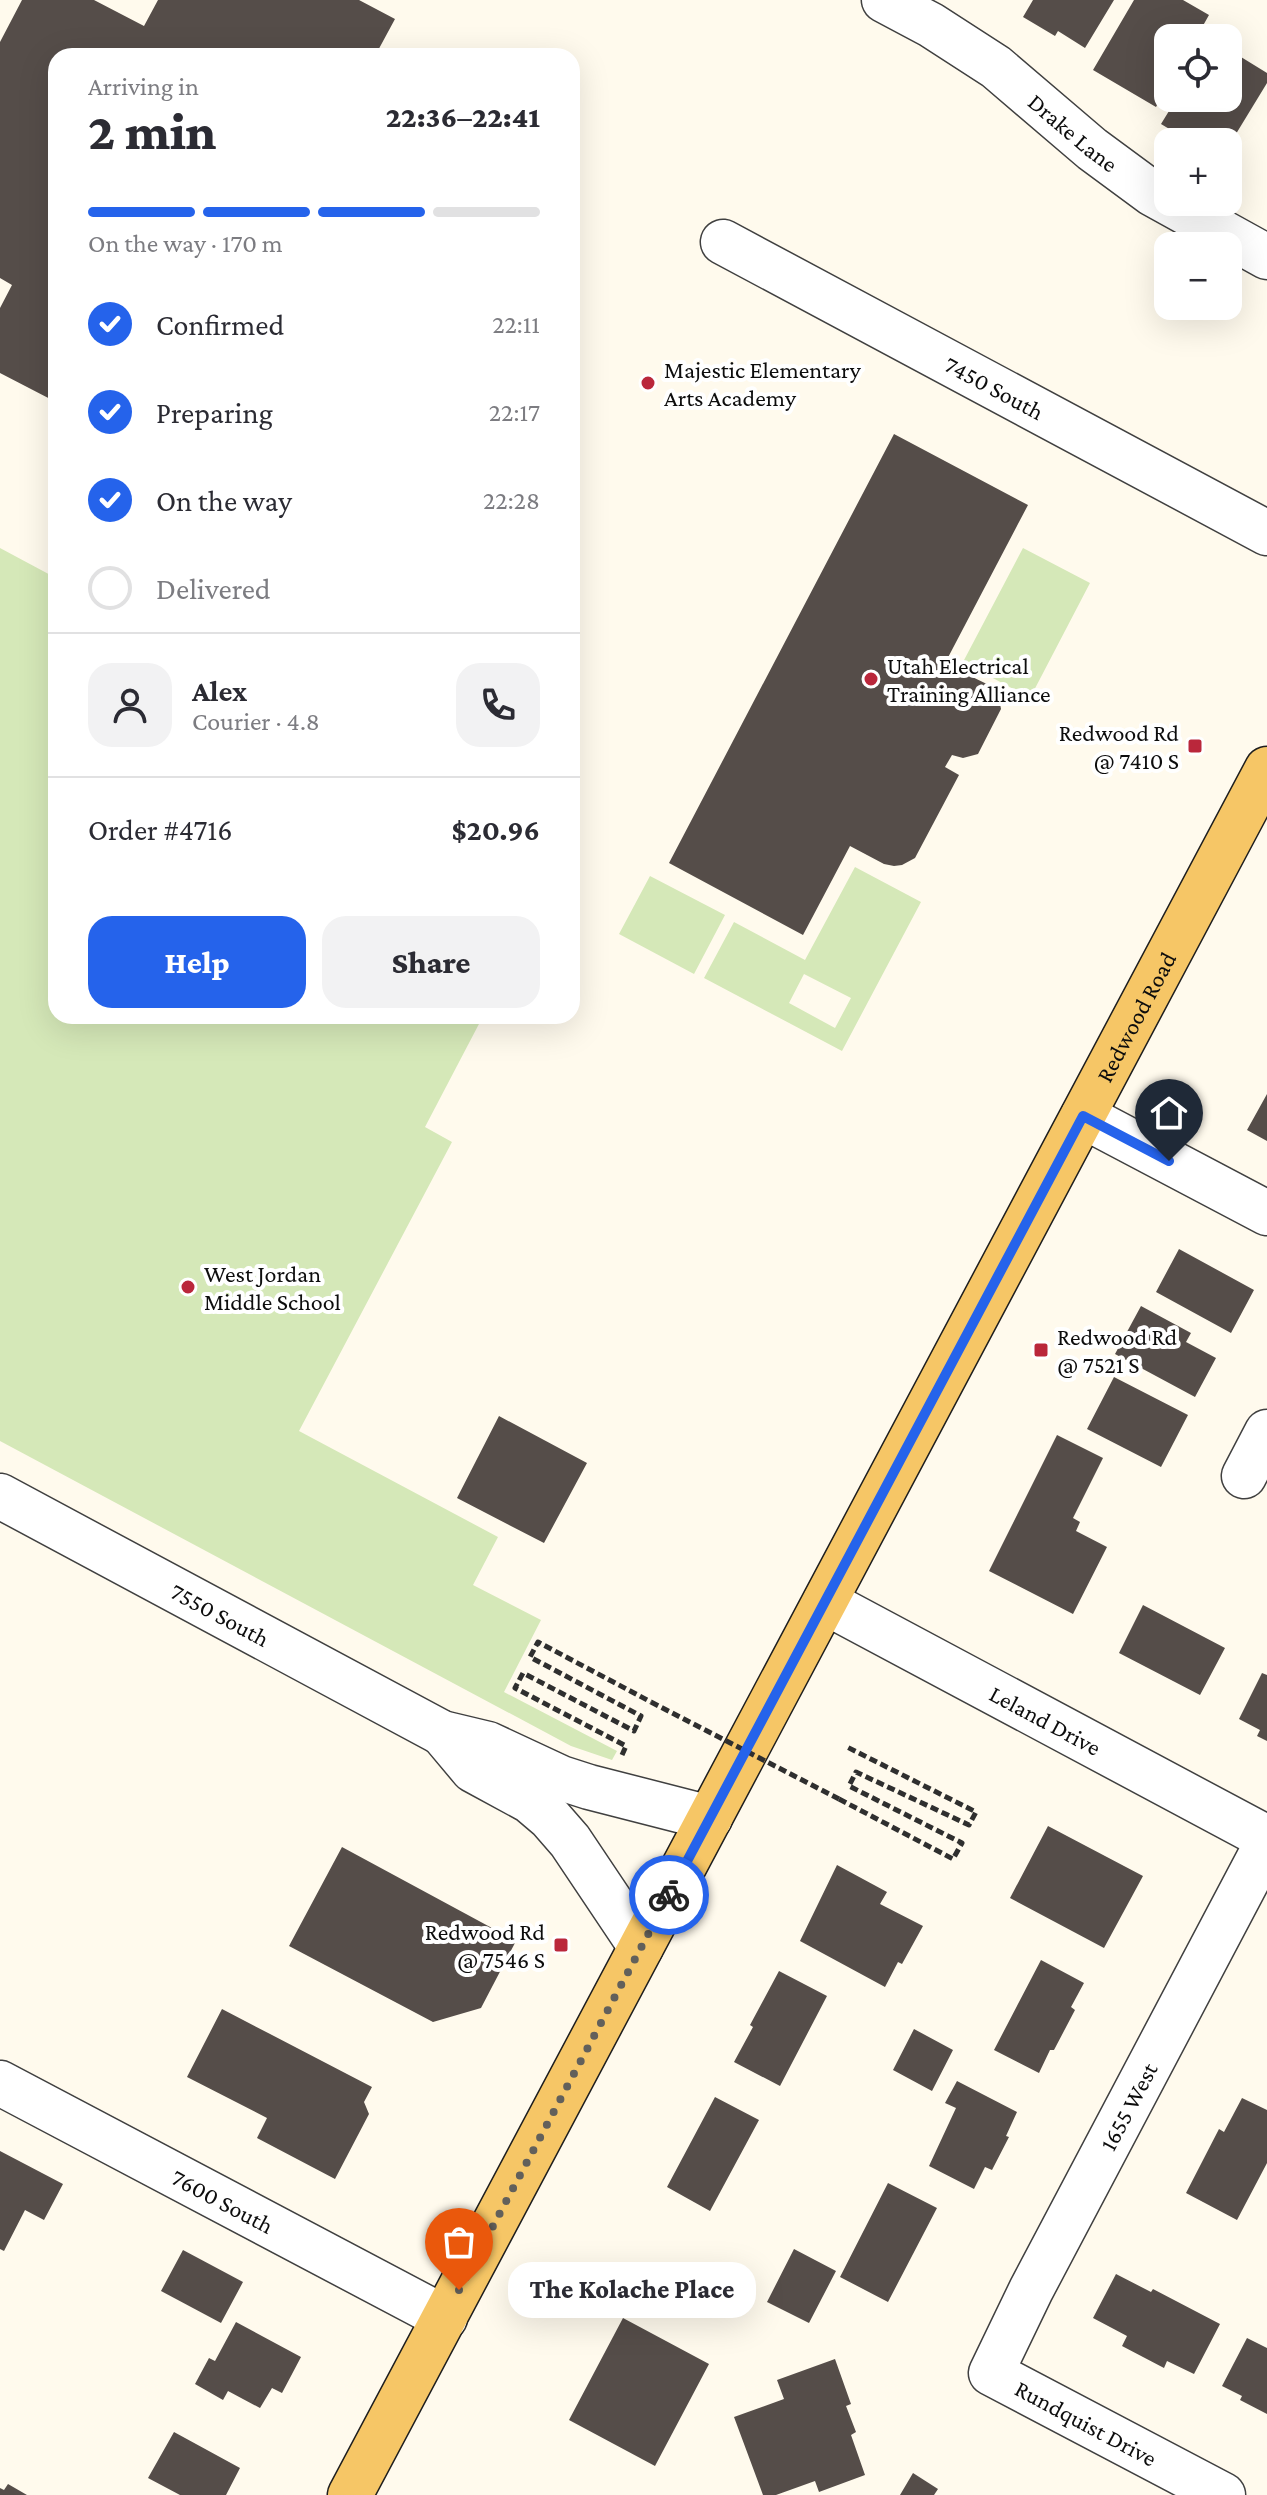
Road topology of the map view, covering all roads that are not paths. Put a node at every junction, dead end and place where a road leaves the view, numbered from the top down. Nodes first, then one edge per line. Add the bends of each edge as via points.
1 (884, 0) edge
2 (723, 242) dead end
3 (1267, 257) edge
4 (1267, 533) edge
5 (1267, 769) edge
6 (1083, 1116) junction
7 (1267, 1213) edge
8 (1267, 1432) edge
9 (1244, 1476) dead end
10 (0, 1496) edge
11 (825, 1602) junction
12 (442, 1733) junction
13 (710, 1818) junction
14 (1267, 1840) edge
15 (641, 1947) junction
16 (0, 2083) edge
17 (445, 2318) junction
18 (991, 2373) joint
19 (350, 2495) edge
20 (1223, 2495) edge

1 - 3 street, Drake Lane via 996,67 1153,194
2 - 4 street, 7450 South
5 - 6 main road, Redwood Road
6 - 7 street
6 - 11 main road, Redwood Road
8 - 9 street
10 - 12 street, 7550 South
11 - 13 main road, Redwood Road
11 - 14 street, Leland Drive
12 - 13 street, 7550 South via 488,1744 589,1787
12 - 15 street, 7550 South via 473,1770 550,1818
13 - 15 main road, Redwood Road
14 - 18 street, 1655 West
15 - 17 main road, Redwood Road
16 - 17 street, 7600 South
17 - 19 main road, Redwood Road
18 - 20 street, Rundquist Drive

